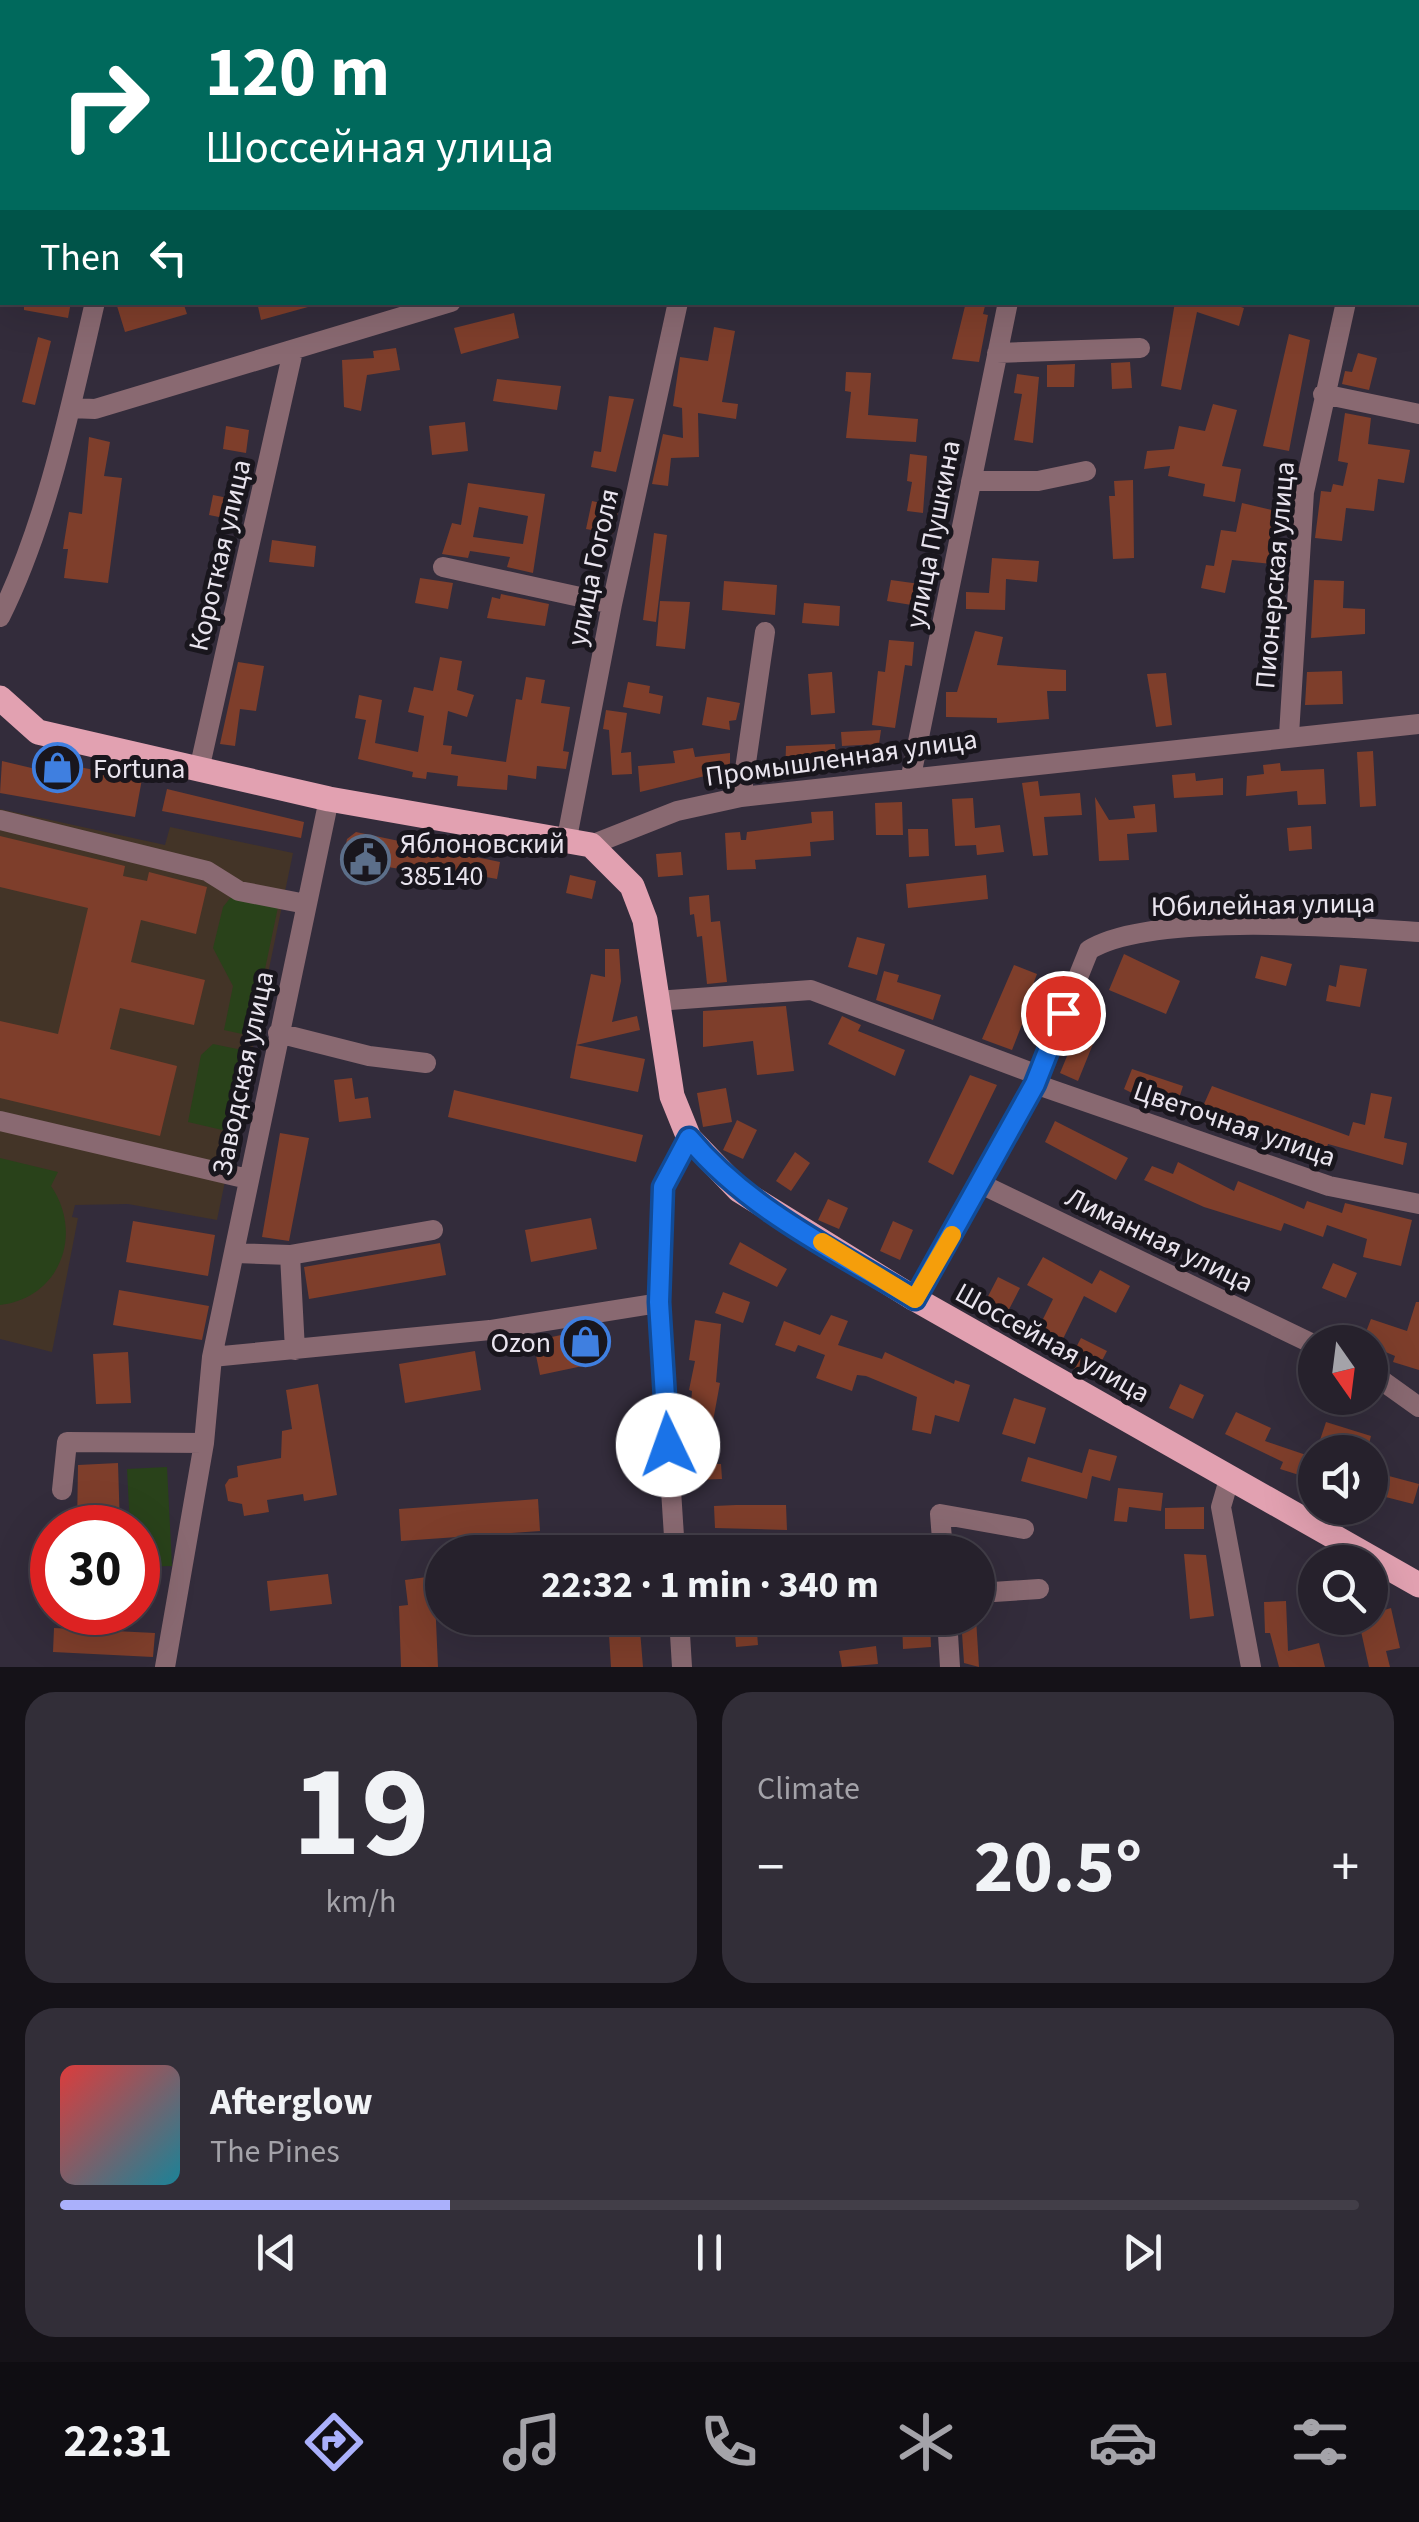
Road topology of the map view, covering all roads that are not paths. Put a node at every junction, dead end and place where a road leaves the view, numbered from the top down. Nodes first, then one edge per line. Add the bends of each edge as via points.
1 (94, 305) edge
2 (440, 305) edge
3 (677, 305) edge
4 (1007, 305) edge
5 (1345, 305) edge
6 (1140, 348) dead end
7 (292, 351) junction
8 (997, 354) junction
9 (1323, 394) junction
10 (70, 408) junction
11 (1419, 414) edge
12 (1086, 470) dead end
13 (971, 481) junction
14 (443, 566) dead end
15 (612, 604) junction
16 (0, 617) edge
17 (766, 632) dead end
18 (0, 698) edge
19 (1419, 724) edge
20 (1289, 735) junction
21 (199, 770) junction
22 (911, 776) junction
23 (741, 797) junction
24 (330, 799) junction
25 (0, 820) edge
26 (579, 844) junction
27 (306, 904) junction
28 (1419, 932) edge
29 (656, 1001) junction
30 (278, 1033) junction
31 (426, 1063) dead end
32 (1037, 1080) junction
33 (0, 1120) edge
34 (689, 1138) junction
35 (248, 1178) junction
36 (981, 1184) junction
37 (1419, 1204) edge
38 (432, 1230) dead end
39 (236, 1253) junction
40 (290, 1255) junction
41 (915, 1299) junction
42 (659, 1302) junction
43 (1298, 1336) edge
44 (295, 1350) junction
45 (212, 1358) junction
46 (1388, 1385) edge
47 (1419, 1407) edge
48 (204, 1444) junction
49 (1230, 1476) junction
50 (62, 1490) dead end
51 (1024, 1529) dead end
52 (674, 1535) edge
53 (941, 1535) edge
54 (1419, 1585) edge
55 (1040, 1589) dead end
56 (995, 1592) edge
57 (680, 1635) edge
58 (947, 1635) edge
59 (165, 1667) edge
60 (682, 1667) edge
61 (950, 1667) edge
62 (1250, 1667) edge

1 - 10 street
2 - 7 street
3 - 15 street, улица Гоголя
4 - 8 street, улица Пушкина
5 - 9 street, Пионерская улица
6 - 8 street
7 - 10 street via 95,409
7 - 21 street, Короткая улица
8 - 13 street, улица Пушкина
9 - 11 street
9 - 20 street, Пионерская улица via 1304,492
10 - 16 street
12 - 13 street via 1038,481
13 - 22 street, улица Пушкина
14 - 15 street
15 - 26 street, улица Гоголя
17 - 23 street
18 - 21 main road via 38,732
19 - 20 street, Промышленная улица
20 - 22 street, Промышленная улица
21 - 24 main road
22 - 23 street, Промышленная улица
23 - 26 street, Промышленная улица
24 - 26 main road
24 - 27 street, Заводская улица
25 - 27 street via 207,870 240,892
26 - 29 main road, Шоссейная улица via 632,886 645,920
27 - 30 street, Заводская улица
28 - 32 street, Юбилейная улица via 1312,926 1158,930 1109,938 1088,950
29 - 32 street, Цветочная улица via 812,990
29 - 34 main road, Шоссейная улица via 672,1096
30 - 31 street
30 - 35 street, Заводская улица
32 - 36 street
32 - 37 street, Цветочная улица via 1328,1186
33 - 35 street
34 - 41 main road, Шоссейная улица via 754,1202
34 - 42 street via 663,1187
35 - 39 street, Заводская улица
36 - 41 street
36 - 43 street, Лиманная улица
38 - 40 street
39 - 40 street
39 - 45 street, Заводская улица
40 - 44 street
41 - 49 main road, Шоссейная улица
42 - 44 street via 490,1330
42 - 52 street
44 - 45 street
45 - 48 street, Заводская улица
46 - 47 street
48 - 50 street via 67,1442
48 - 59 street, Заводская улица
49 - 54 main road, Шоссейная улица
49 - 62 street via 1220,1507
51 - 53 street via 940,1514
55 - 56 street
57 - 60 street
58 - 61 street

